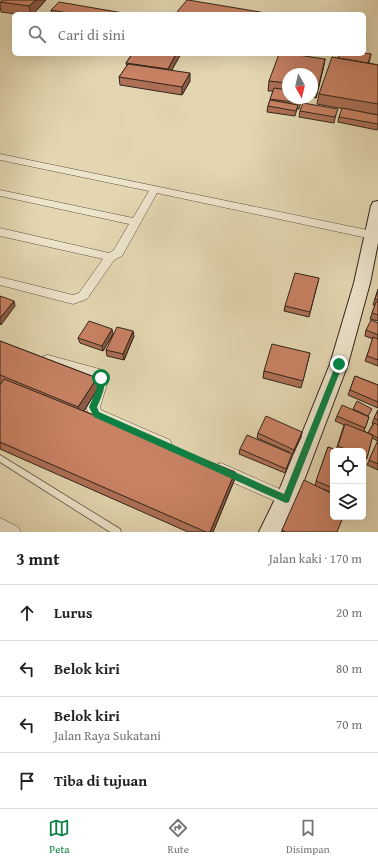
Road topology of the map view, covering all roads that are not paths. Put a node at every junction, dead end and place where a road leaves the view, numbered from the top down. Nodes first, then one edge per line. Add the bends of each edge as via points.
1 (0, 157) edge
2 (155, 190) junction
3 (0, 193) edge
4 (378, 206) edge
5 (136, 222) junction
6 (0, 232) edge
7 (372, 235) junction
8 (110, 258) junction
9 (0, 281) edge
10 (37, 357) edge
11 (177, 450) edge
12 (0, 458) edge
13 (206, 463) edge
14 (286, 499) junction
15 (0, 526) edge
16 (12, 532) edge
17 (117, 532) edge
18 (270, 532) edge

1 - 2 street
2 - 5 street
2 - 7 street
3 - 5 street
4 - 7 main road
5 - 8 street via 118,253
6 - 8 street
7 - 14 main road via 362,283 339,364
8 - 9 street via 83,296 73,300
10 - 11 street via 99,374 102,381 93,407 96,414
12 - 17 lane
13 - 14 street
14 - 18 main road
15 - 16 street

